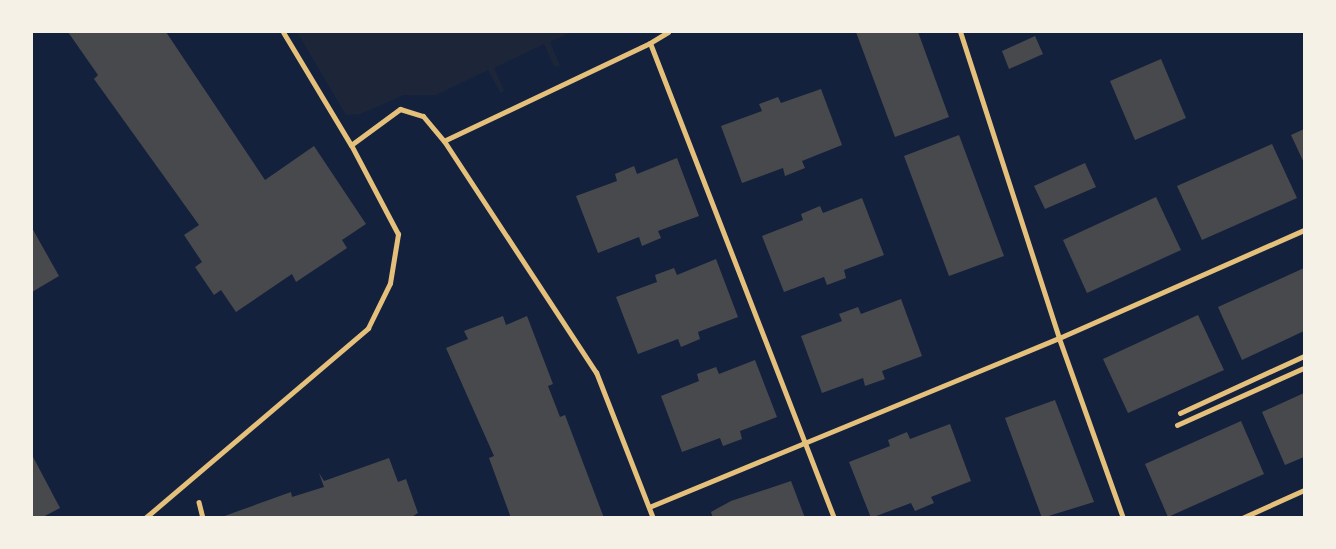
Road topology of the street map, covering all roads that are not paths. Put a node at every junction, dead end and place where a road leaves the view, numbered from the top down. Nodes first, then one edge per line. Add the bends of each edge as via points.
1 (283, 32) edge
2 (668, 32) edge
3 (960, 32) edge
4 (650, 43) junction
5 (444, 141) junction
6 (351, 145) junction
7 (1304, 230) edge
8 (1059, 338) junction
9 (807, 444) junction
10 (1304, 490) edge
11 (649, 507) junction
12 (145, 517) edge
13 (653, 517) edge
14 (835, 517) edge
15 (1123, 517) edge
16 (1242, 517) edge

1 - 6 lane
2 - 4 lane
3 - 8 lane
4 - 5 lane
4 - 9 lane
5 - 6 lane via 423,116 400,109
5 - 11 lane via 596,372
6 - 12 lane via 398,234 390,284 368,328
7 - 8 lane
8 - 9 lane
8 - 15 lane
9 - 11 lane
9 - 14 lane
10 - 16 lane
11 - 13 lane

